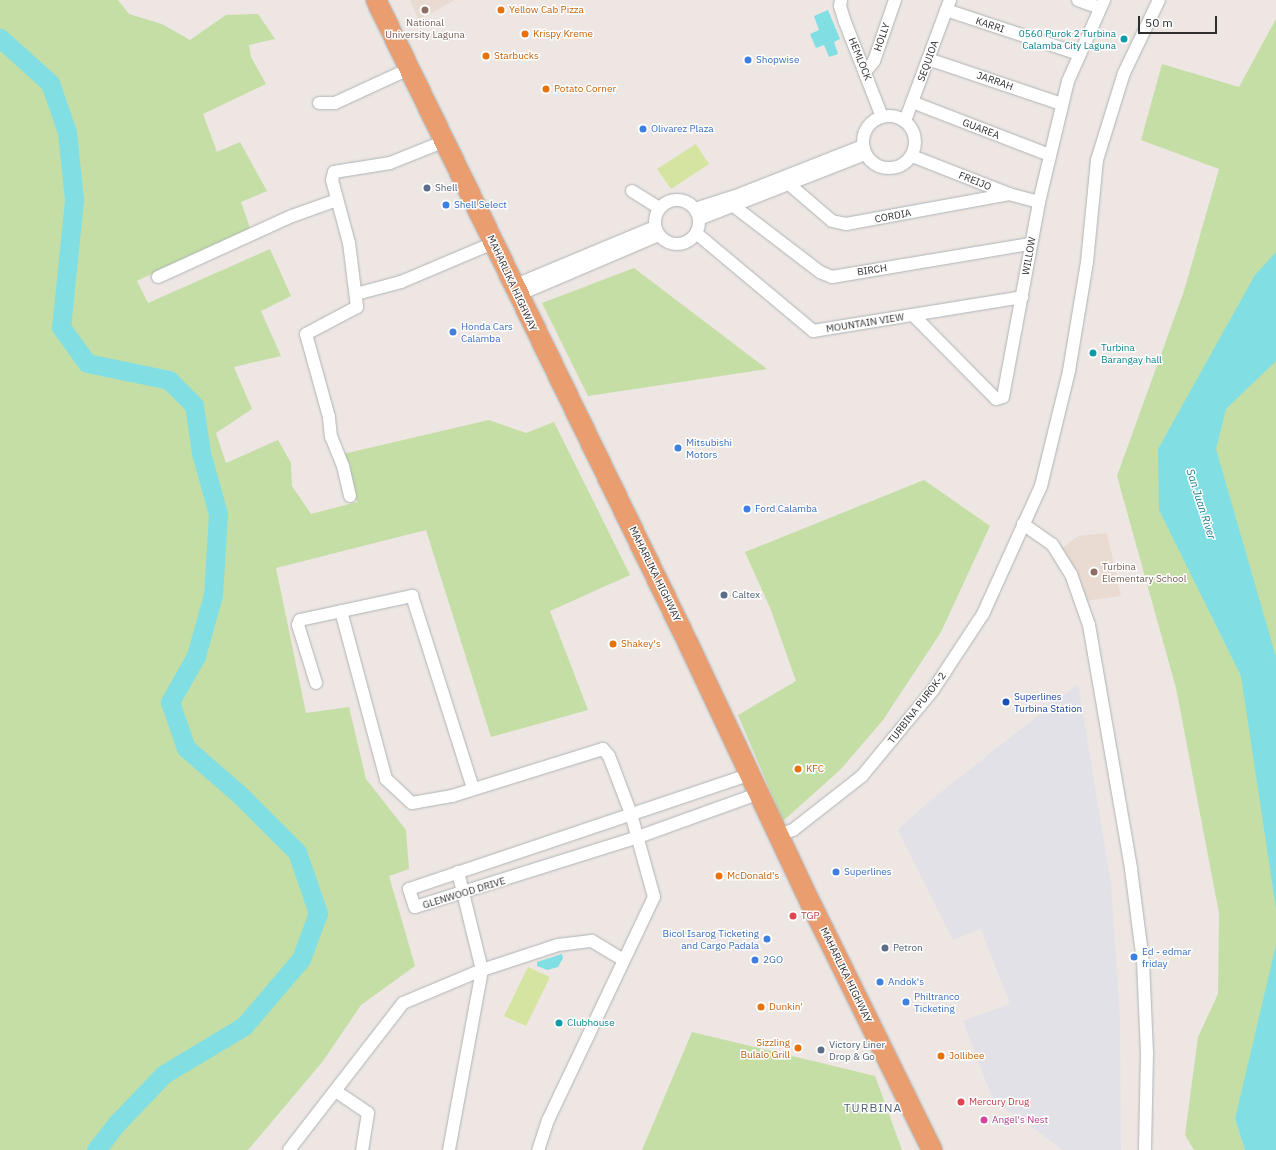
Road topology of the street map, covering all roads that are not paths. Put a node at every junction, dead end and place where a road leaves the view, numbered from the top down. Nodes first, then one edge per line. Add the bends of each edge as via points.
1 (376, 0) edge
2 (841, 0) edge
3 (895, 0) edge
4 (1078, 0) edge
5 (1159, 0) edge
6 (1102, 4) edge
7 (948, 5) edge
8 (1079, 54) junction
9 (928, 59) junction
10 (409, 69) junction
11 (865, 72) junction
12 (912, 102) junction
13 (319, 103) dead end
14 (1062, 104) junction
15 (882, 117) junction
16 (905, 121) junction
17 (445, 141) junction
18 (864, 150) junction
19 (1049, 155) junction
20 (912, 156) junction
21 (790, 185) junction
22 (632, 191) dead end
23 (1009, 194) junction
24 (337, 200) junction
25 (1039, 202) junction
26 (735, 207) junction
27 (659, 208) junction
28 (697, 214) junction
29 (657, 231) junction
30 (696, 233) junction
31 (493, 243) junction
32 (1030, 244) junction
33 (158, 277) dead end
34 (515, 291) junction
35 (356, 294) junction
36 (1022, 297) junction
37 (913, 315) junction
38 (350, 496) dead end
39 (1023, 524) junction
40 (341, 611) junction
41 (316, 682) dead end
42 (751, 774) junction
43 (473, 788) junction
44 (760, 793) junction
45 (631, 814) junction
46 (779, 835) junction
47 (638, 837) junction
48 (458, 872) junction
49 (462, 894) junction
50 (624, 960) junction
51 (482, 970) junction
52 (337, 1092) junction
53 (289, 1150) edge
54 (362, 1150) edge
55 (449, 1150) edge
56 (538, 1150) edge
57 (932, 1150) edge
58 (1145, 1150) edge

1 - 10 highway, MAHARLIKA HIGHWAY
2 - 11 street, HEMLOCK via 840,6 845,22
3 - 11 street, HOLLY via 874,61
4 - 6 street
5 - 39 street, TURBINA PUROK-2 via 1124,73 1097,160 1087,262 1069,371 1041,486
6 - 8 street, WILLOW
7 - 8 street, KARRI
7 - 9 street, SEQUIOA
8 - 14 street, WILLOW
9 - 12 street, SEQUIOA
9 - 14 street, JARRAH
10 - 13 street via 336,102
10 - 17 highway, MAHARLIKA HIGHWAY
11 - 15 street, HEMLOCK
12 - 16 street, SEQUIOA
12 - 19 street, GUAREA
14 - 19 street, WILLOW
15 - 16 street
15 - 18 street via 869,125 865,131
16 - 20 street via 914,134
17 - 24 street via 390,163 334,172 332,180
17 - 31 highway, MAHARLIKA HIGHWAY
18 - 20 street via 876,166 884,168 900,166
18 - 21 street
18 - 28 street via 733,197
19 - 25 street, WILLOW
20 - 23 street, FREIJO
21 - 23 street, CORDIA via 832,221 846,224
21 - 26 street
22 - 27 street
23 - 25 street, FREIJO
24 - 33 street via 279,222
24 - 35 street via 349,243
25 - 32 street, WILLOW
26 - 28 street
26 - 32 street, BIRCH via 820,272 832,277
27 - 28 street via 677,200
27 - 29 street
28 - 30 street
29 - 30 street via 671,243 678,244
29 - 34 street
30 - 37 street, MOUNTAIN VIEW via 813,332
31 - 34 highway, MAHARLIKA HIGHWAY
31 - 35 street via 401,282
32 - 36 street, WILLOW
34 - 42 highway, MAHARLIKA HIGHWAY
35 - 38 street via 357,307 306,334 326,404 331,437 343,466
36 - 37 street, MOUNTAIN VIEW
36 - 37 street, WILLOW via 1003,397 996,399
39 - 46 street, TURBINA PUROK-2 via 983,614 933,690 862,776 794,830
39 - 58 street via 1052,544 1071,574 1089,625 1131,869 1143,961 1147,1053
40 - 41 street via 300,620 298,625
40 - 43 street via 386,779 412,804 452,796
40 - 43 street via 412,596
42 - 44 highway, MAHARLIKA HIGHWAY
42 - 45 street, GLENWOOD DRIVE
43 - 45 street via 603,749 609,756
44 - 46 highway, MAHARLIKA HIGHWAY
44 - 47 street, GLENWOOD DRIVE
45 - 47 street
45 - 48 street, GLENWOOD DRIVE
46 - 57 highway, MAHARLIKA HIGHWAY
47 - 49 street, GLENWOOD DRIVE
47 - 50 street via 654,897
48 - 49 street
48 - 49 street, GLENWOOD DRIVE via 409,889 415,908
49 - 51 street
50 - 51 street via 592,941 558,945
50 - 56 street via 548,1120
51 - 52 street via 403,1003
51 - 55 street
52 - 53 street
52 - 54 street via 368,1113

